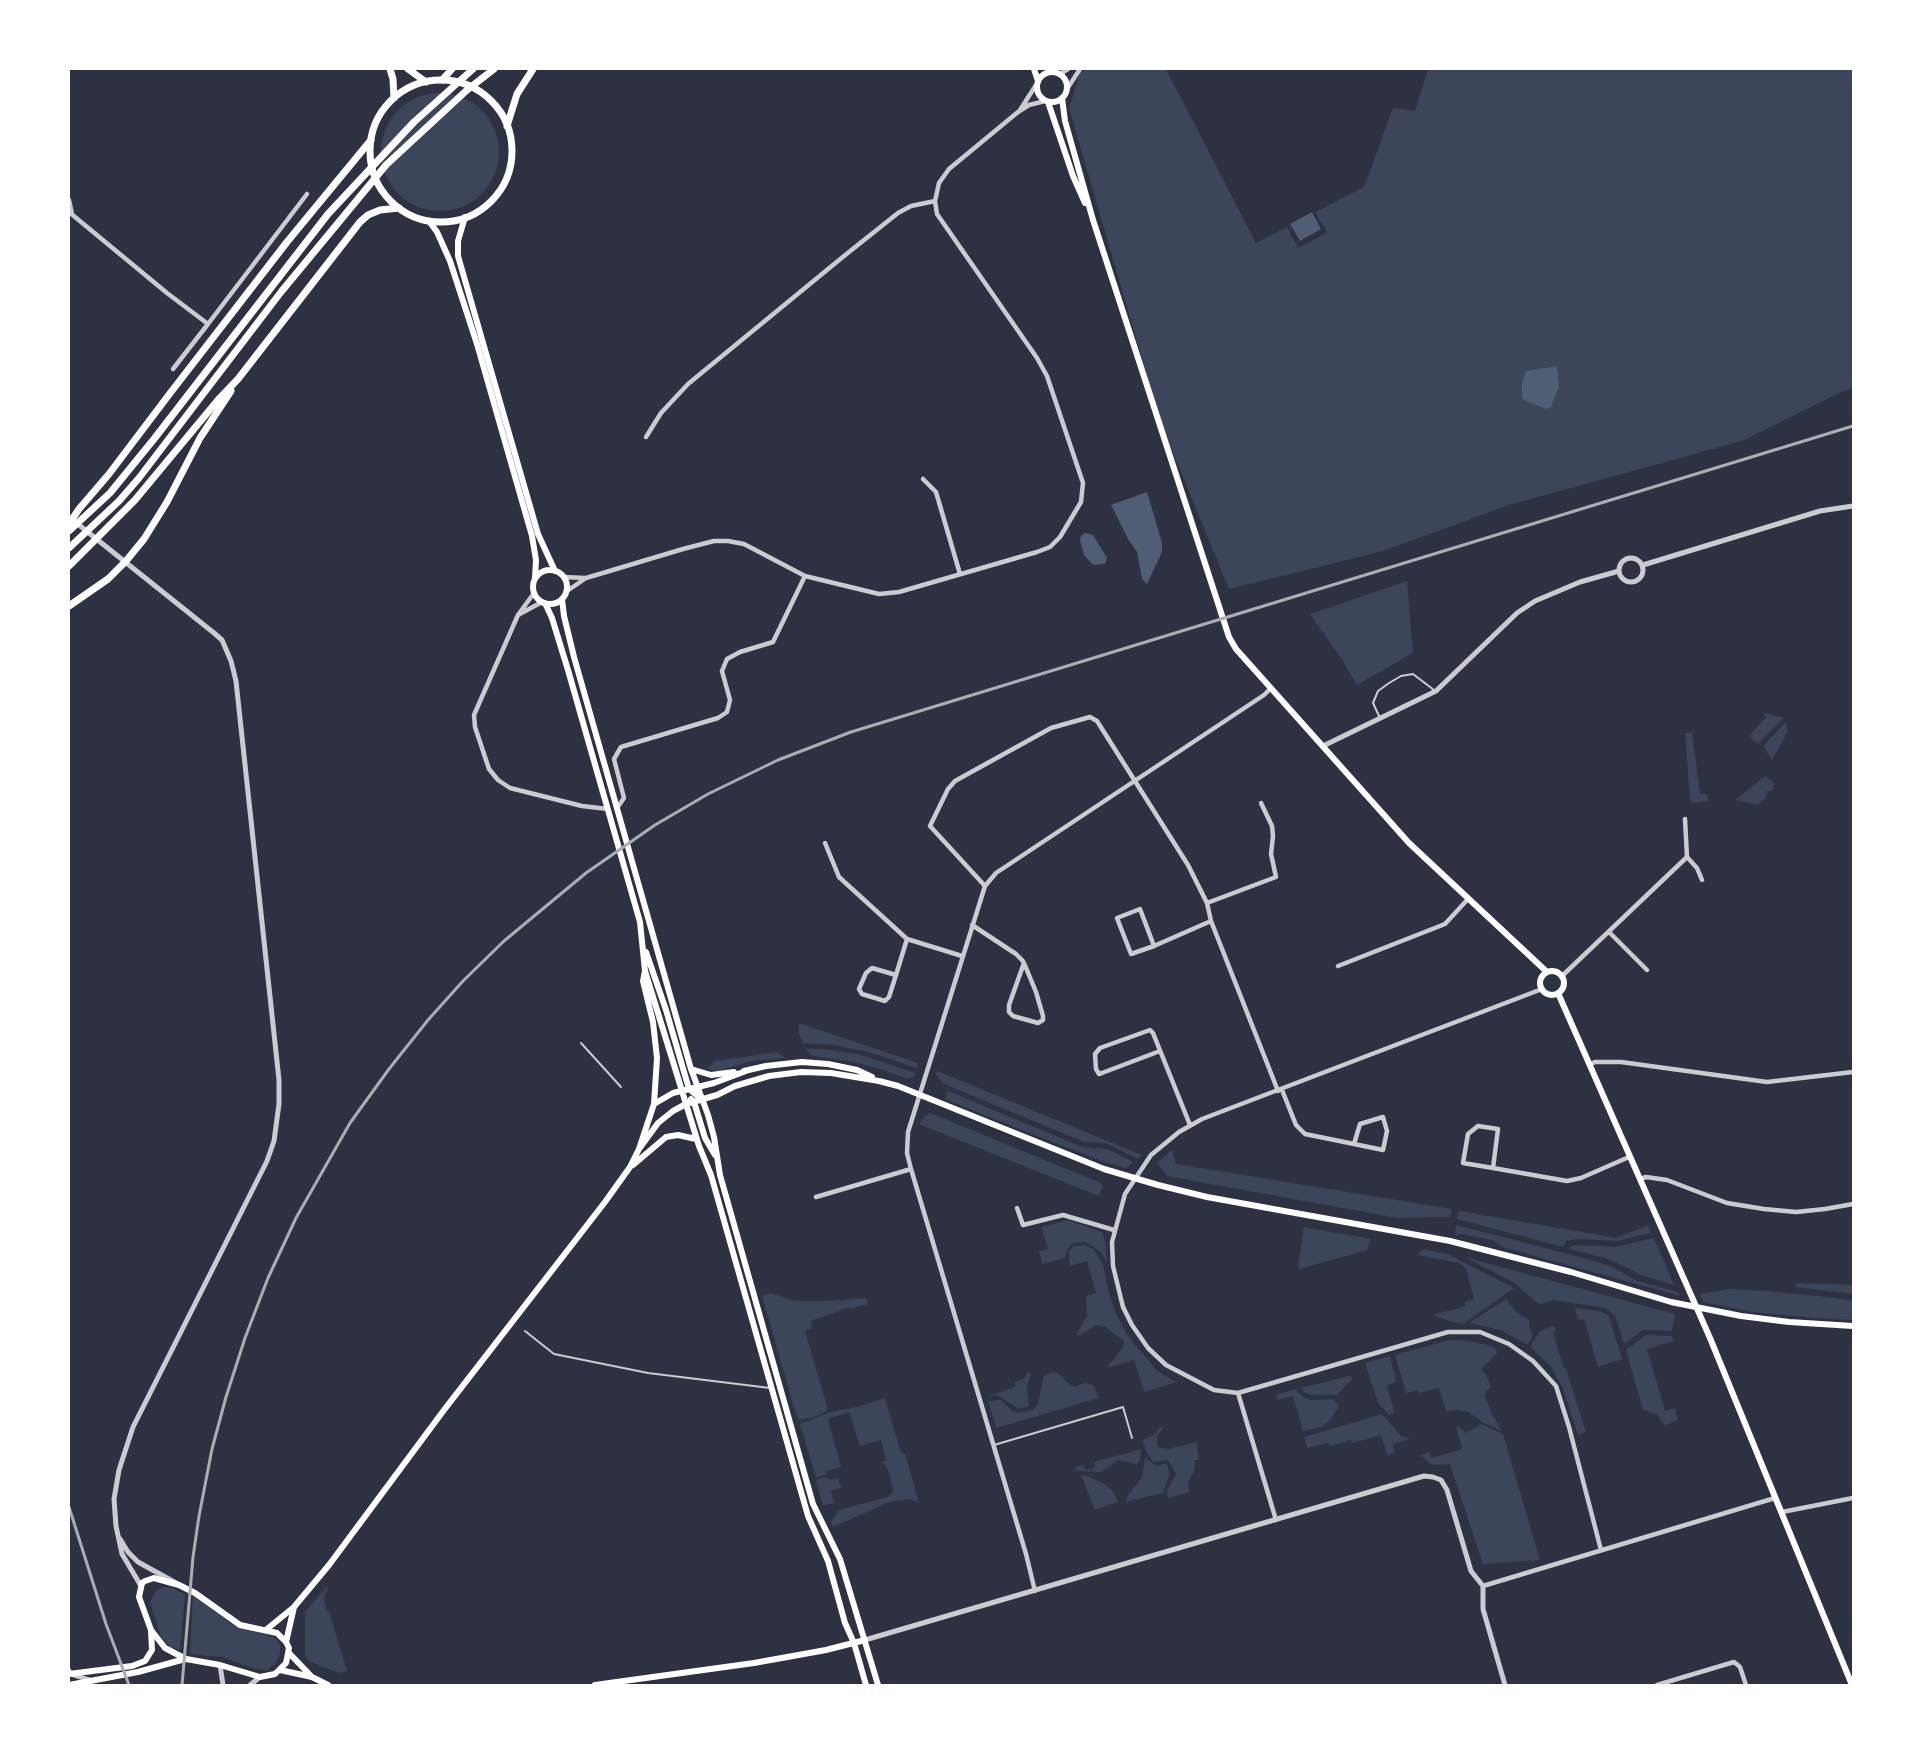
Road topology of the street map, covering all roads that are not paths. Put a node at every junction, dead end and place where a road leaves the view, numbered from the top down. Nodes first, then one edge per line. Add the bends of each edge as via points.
1 (390, 69) edge
2 (408, 69) edge
3 (452, 69) edge
4 (473, 69) edge
5 (494, 69) edge
6 (533, 69) edge
7 (1034, 69) edge
8 (1068, 69) edge
9 (1080, 69) edge
10 (1048, 70) edge
11 (1060, 74) junction
12 (442, 80) junction
13 (426, 82) junction
14 (1037, 83) junction
15 (1067, 89) junction
16 (394, 98) junction
17 (1062, 98) junction
18 (1047, 102) junction
19 (1018, 112) junction
20 (507, 126) junction
21 (371, 140) junction
22 (307, 194) dead end
23 (69, 201) edge
24 (935, 201) junction
25 (399, 208) junction
26 (71, 213) edge
27 (465, 217) junction
28 (1093, 220) junction
29 (429, 221) junction
30 (208, 324) junction
31 (173, 369) dead end
32 (238, 379) junction
33 (646, 437) dead end
34 (923, 479) dead end
35 (1853, 506) edge
36 (69, 517) edge
37 (69, 524) edge
38 (69, 531) edge
39 (69, 549) edge
40 (126, 561) junction
41 (1643, 565) junction
42 (69, 566) edge
43 (555, 571) junction
44 (1619, 571) junction
45 (960, 574) junction
46 (805, 576) junction
47 (563, 577) junction
48 (536, 578) junction
49 (586, 578) junction
50 (567, 591) junction
51 (534, 593) junction
52 (562, 599) junction
53 (543, 603) junction
54 (69, 606) edge
55 (518, 615) junction
56 (1270, 689) junction
57 (1436, 691) junction
58 (1380, 718) junction
59 (1323, 746) junction
60 (1134, 780) junction
61 (1261, 804) dead end
62 (616, 808) junction
63 (608, 809) junction
64 (1685, 819) dead end
65 (825, 843) dead end
66 (1687, 857) junction
67 (1702, 880) dead end
68 (985, 886) junction
69 (1468, 899) junction
70 (1207, 903) junction
71 (1211, 921) junction
72 (972, 925) junction
73 (1609, 932) junction
74 (907, 939) junction
75 (643, 943) junction
76 (1154, 946) junction
77 (962, 956) junction
78 (1024, 963) junction
79 (1338, 966) dead end
80 (1647, 970) dead end
81 (645, 971) junction
82 (1546, 972) junction
83 (896, 975) junction
84 (1562, 976) junction
85 (1542, 990) junction
86 (1558, 993) junction
87 (581, 1043) dead end
88 (1160, 1051) junction
89 (1589, 1065) junction
90 (691, 1069) junction
91 (746, 1071) junction
92 (1853, 1072) edge
93 (879, 1080) junction
94 (621, 1087) dead end
95 (693, 1088) junction
96 (1280, 1090) junction
97 (681, 1091) junction
98 (920, 1096) junction
99 (701, 1100) junction
100 (690, 1103) junction
101 (654, 1104) junction
102 (1190, 1125) junction
103 (696, 1139) junction
104 (1354, 1144) junction
105 (639, 1149) junction
106 (1629, 1157) junction
107 (717, 1159) junction
108 (630, 1167) junction
109 (1492, 1168) junction
110 (911, 1169) junction
111 (1134, 1178) junction
112 (1640, 1179) junction
113 (816, 1197) dead end
114 (1853, 1204) edge
115 (1017, 1208) dead end
116 (1114, 1230) junction
117 (1853, 1326) edge
118 (525, 1331) dead end
119 (772, 1388) junction
120 (1238, 1393) junction
121 (1132, 1438) dead end
122 (994, 1445) junction
123 (1775, 1498) junction
124 (1853, 1498) edge
125 (1782, 1512) junction
126 (1276, 1520) junction
127 (120, 1538) junction
128 (1601, 1550) junction
129 (179, 1585) junction
130 (141, 1586) junction
131 (1483, 1586) junction
132 (1035, 1591) junction
133 (294, 1607) junction
134 (267, 1629) junction
135 (151, 1630) junction
136 (865, 1640) junction
137 (286, 1642) junction
138 (854, 1643) junction
139 (289, 1653) junction
140 (186, 1659) junction
141 (220, 1665) junction
142 (280, 1670) junction
143 (69, 1673) edge
144 (260, 1677) junction
145 (312, 1677) junction
146 (92, 1681) junction
147 (69, 1685) edge
148 (223, 1685) edge
149 (250, 1685) edge
150 (328, 1685) edge
151 (596, 1685) edge
152 (866, 1685) edge
153 (878, 1685) edge
154 (1505, 1685) edge
155 (1657, 1685) edge
156 (1746, 1685) edge
157 (1852, 1685) edge

1 - 16 main road
2 - 13 main road
3 - 12 main road
4 - 38 main road via 414,122 335,206 110,493
5 - 39 main road via 386,165 139,478
6 - 20 main road via 517,94
7 - 14 main road
8 - 11 street
9 - 15 street
10 - 11 main road
10 - 14 main road
11 - 15 main road
12 - 13 main road
12 - 20 main road via 459,82 481,93
13 - 16 main road
14 - 18 main road via 1038,94
14 - 19 street
15 - 17 main road
16 - 21 main road via 378,119
17 - 18 main road
17 - 28 main road
18 - 19 street via 1029,105
18 - 28 main road
19 - 24 street via 949,169 939,183
20 - 27 main road via 512,148 505,180 493,199
21 - 25 main road via 370,156 376,178
21 - 37 main road
22 - 30 street
23 - 26 street
24 - 33 street via 898,213 844,256 688,384 661,413
24 - 45 street via 937,214 1047,376 1083,483 1081,502 1050,547
25 - 29 main road
25 - 32 main road via 380,210 360,222
26 - 30 street
27 - 29 main road
27 - 43 main road via 458,256 538,534
28 - 56 main road via 1230,637 1240,655
29 - 48 main road via 450,261 474,334 532,536
30 - 31 street
32 - 40 main road via 200,438 167,502
32 - 42 main road via 135,501
34 - 45 street via 936,492
35 - 41 street via 1820,511
36 - 40 street
40 - 54 main road
40 - 127 street via 222,640 231,661 253,831 279,1104 267,1161 126,1444 114,1499
41 - 44 street via 1628,558
41 - 44 street via 1642,576 1633,582
43 - 47 main road
43 - 48 main road via 544,571
44 - 57 street via 1580,582 1517,613
45 - 46 street via 879,594
46 - 49 street via 744,544 728,541 687,548
46 - 62 street via 773,642 727,659 722,671 730,700 727,712 621,747 615,754 624,798
47 - 49 street
47 - 50 main road
48 - 51 main road
49 - 50 street
50 - 52 main road
51 - 53 main road
51 - 55 street
52 - 53 main road via 554,604
52 - 62 main road
53 - 55 street
53 - 63 main road via 562,648
55 - 63 street via 474,715 489,769 510,788
56 - 59 main road
56 - 60 street
57 - 58 street
57 - 58 lane via 1413,674 1401,676 1378,691 1373,703
58 - 59 street
59 - 69 main road via 1409,843
60 - 68 street via 996,873
60 - 68 street via 1097,721 1090,717 1051,728 956,781 930,826
60 - 70 street via 1188,865
61 - 70 street via 1272,826 1271,854 1276,877
62 - 90 main road
63 - 75 main road
64 - 66 street
65 - 74 street via 839,876
66 - 67 street
66 - 73 street
68 - 72 street
69 - 79 street via 1445,924
69 - 82 main road
70 - 71 street
71 - 76 street
71 - 96 street
72 - 77 street
72 - 78 street via 1017,954
73 - 80 street
73 - 84 street
74 - 77 street
74 - 83 street
75 - 81 main road
75 - 95 main road
76 - 76 street via 1140,909 1117,918 1131,954
77 - 98 street
78 - 78 street via 1009,1012 1038,1023 1043,1016
81 - 97 main road
81 - 101 main road via 643,981 657,1058
82 - 84 main road
82 - 85 main road via 1540,980
83 - 83 street via 885,1001 862,994 859,989 872,968
84 - 86 main road via 1564,984
85 - 86 main road
85 - 96 street
86 - 89 main road
87 - 94 lane
88 - 88 street via 1153,1033 1145,1031 1100,1048 1095,1054 1096,1069 1099,1074
88 - 102 street
89 - 92 street via 1621,1062 1767,1082
89 - 106 main road
90 - 91 main road via 711,1075
90 - 95 main road
91 - 93 main road via 819,1063
91 - 95 main road
93 - 98 main road
93 - 99 main road via 831,1073 779,1074
95 - 97 main road
95 - 99 main road
96 - 102 street
96 - 104 street via 1296,1125 1305,1134
97 - 100 main road
97 - 101 main road
98 - 110 street via 907,1142
98 - 111 main road
99 - 100 main road
99 - 107 main road
100 - 103 main road
100 - 105 main road via 658,1123
100 - 107 main road
101 - 105 main road
102 - 111 street via 1151,1155
103 - 108 main road via 666,1137
103 - 119 main road via 711,1175
104 - 104 street via 1383,1149 1388,1131 1383,1117 1360,1125
105 - 108 main road
106 - 109 street via 1567,1181
106 - 112 main road
107 - 136 main road via 813,1504 840,1559
108 - 133 main road
109 - 109 street via 1463,1163 1468,1134 1478,1126 1498,1129
110 - 113 street
110 - 122 street
111 - 116 street
111 - 117 main road via 1207,1197 1482,1248 1678,1303 1741,1316
112 - 114 street via 1666,1180 1727,1203 1764,1209 1796,1212
112 - 123 main road
115 - 116 street via 1023,1225 1063,1215
116 - 120 street via 1117,1287 1131,1325 1148,1348 1166,1365 1214,1390
118 - 119 lane via 554,1354 648,1373
119 - 138 main road via 808,1516 828,1561
120 - 126 street
120 - 128 street via 1448,1332 1480,1332 1509,1344 1533,1361 1556,1386
121 - 122 lane via 1123,1407
122 - 132 street
123 - 125 main road
123 - 128 street
124 - 125 street
125 - 157 main road
126 - 131 street via 1424,1476 1433,1477 1441,1480 1447,1490 1472,1570
126 - 132 street
127 - 129 street via 138,1562
127 - 130 street via 122,1554
128 - 131 street
129 - 130 main road via 154,1578
129 - 134 main road via 240,1624
130 - 135 main road via 139,1597
131 - 154 street via 1483,1610
132 - 136 street
133 - 134 main road
133 - 137 main road
134 - 137 main road
135 - 140 main road via 165,1648
135 - 143 main road via 152,1650 145,1661
136 - 138 main road
136 - 153 main road
137 - 139 main road
138 - 151 main road via 754,1663
138 - 152 main road
139 - 142 main road
139 - 145 main road
140 - 141 main road
140 - 146 main road
141 - 144 main road
141 - 148 street
142 - 144 main road
142 - 145 main road
143 - 146 street
144 - 149 street
145 - 150 main road
146 - 147 main road
155 - 156 street via 1734,1662 1740,1667

